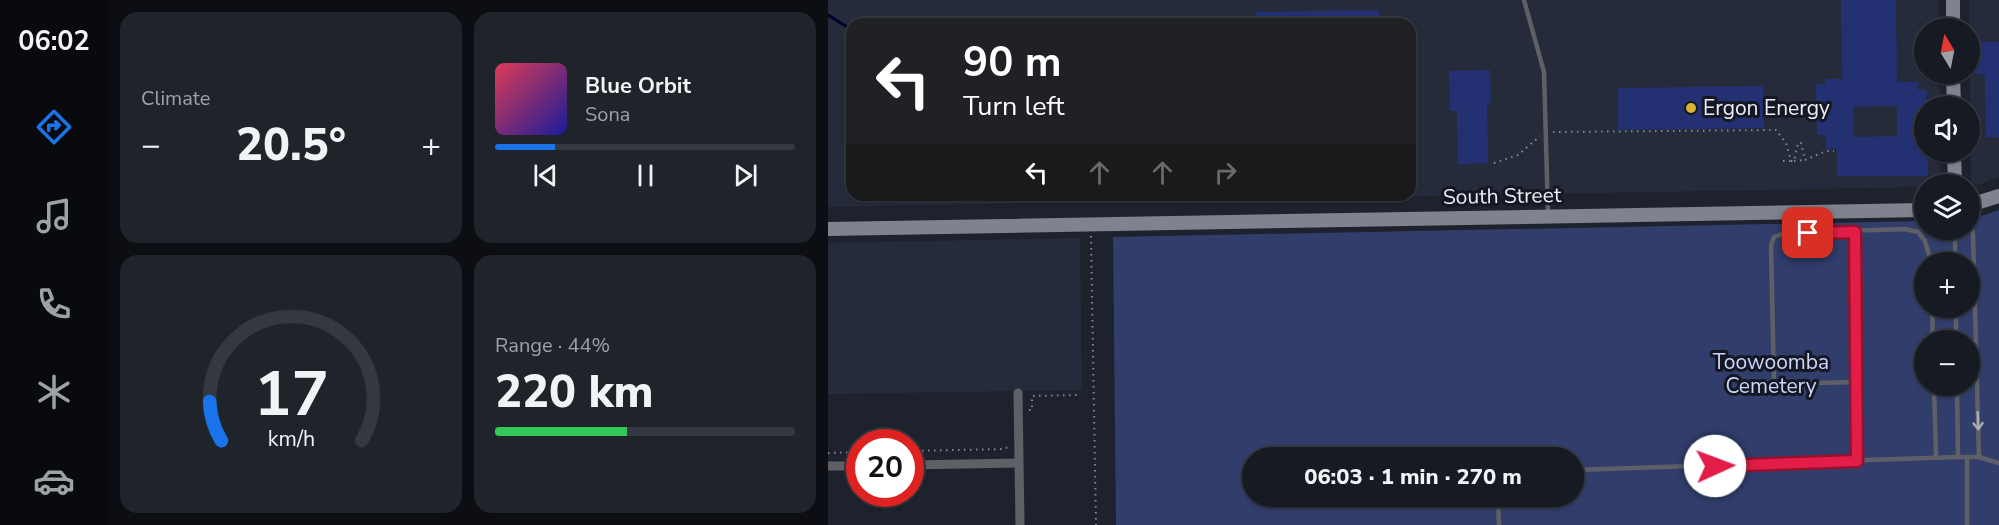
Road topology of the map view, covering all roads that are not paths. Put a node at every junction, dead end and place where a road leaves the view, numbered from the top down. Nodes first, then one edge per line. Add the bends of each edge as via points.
1 (1524, 0) edge
2 (1953, 0) edge
3 (1953, 18) edge
4 (1999, 196) edge
5 (1980, 202) edge
6 (1914, 210) edge
7 (1549, 216) junction
8 (828, 230) edge
9 (1855, 232) junction
10 (1973, 240) edge
11 (1928, 252) edge
12 (1856, 382) junction
13 (1018, 393) dead end
14 (1934, 396) edge
15 (1957, 396) edge
16 (1936, 457) junction
17 (1958, 457) junction
18 (1967, 457) junction
19 (1979, 457) junction
20 (1857, 461) junction
21 (1018, 464) junction
22 (1999, 464) edge
23 (924, 465) edge
24 (828, 466) edge
25 (846, 466) edge
26 (1584, 470) edge
27 (1498, 507) edge
28 (1020, 525) edge
29 (1499, 525) edge
30 (1967, 525) edge

1 - 7 lane via 1544,72
2 - 3 street
4 - 5 street
6 - 7 street, South Street
7 - 8 street, South Street
9 - 11 lane via 1918,232
9 - 12 lane
9 - 12 lane via 1785,233 1774,237 1771,246 1774,384
10 -> 19 lane
12 - 20 lane
13 - 21 street
14 - 16 lane
15 - 17 lane
16 - 17 lane
16 - 20 lane
17 - 18 lane
18 - 19 lane
18 - 30 lane
19 - 22 lane
20 - 26 lane
21 - 23 street
21 - 28 street
24 - 25 street
27 - 29 lane

